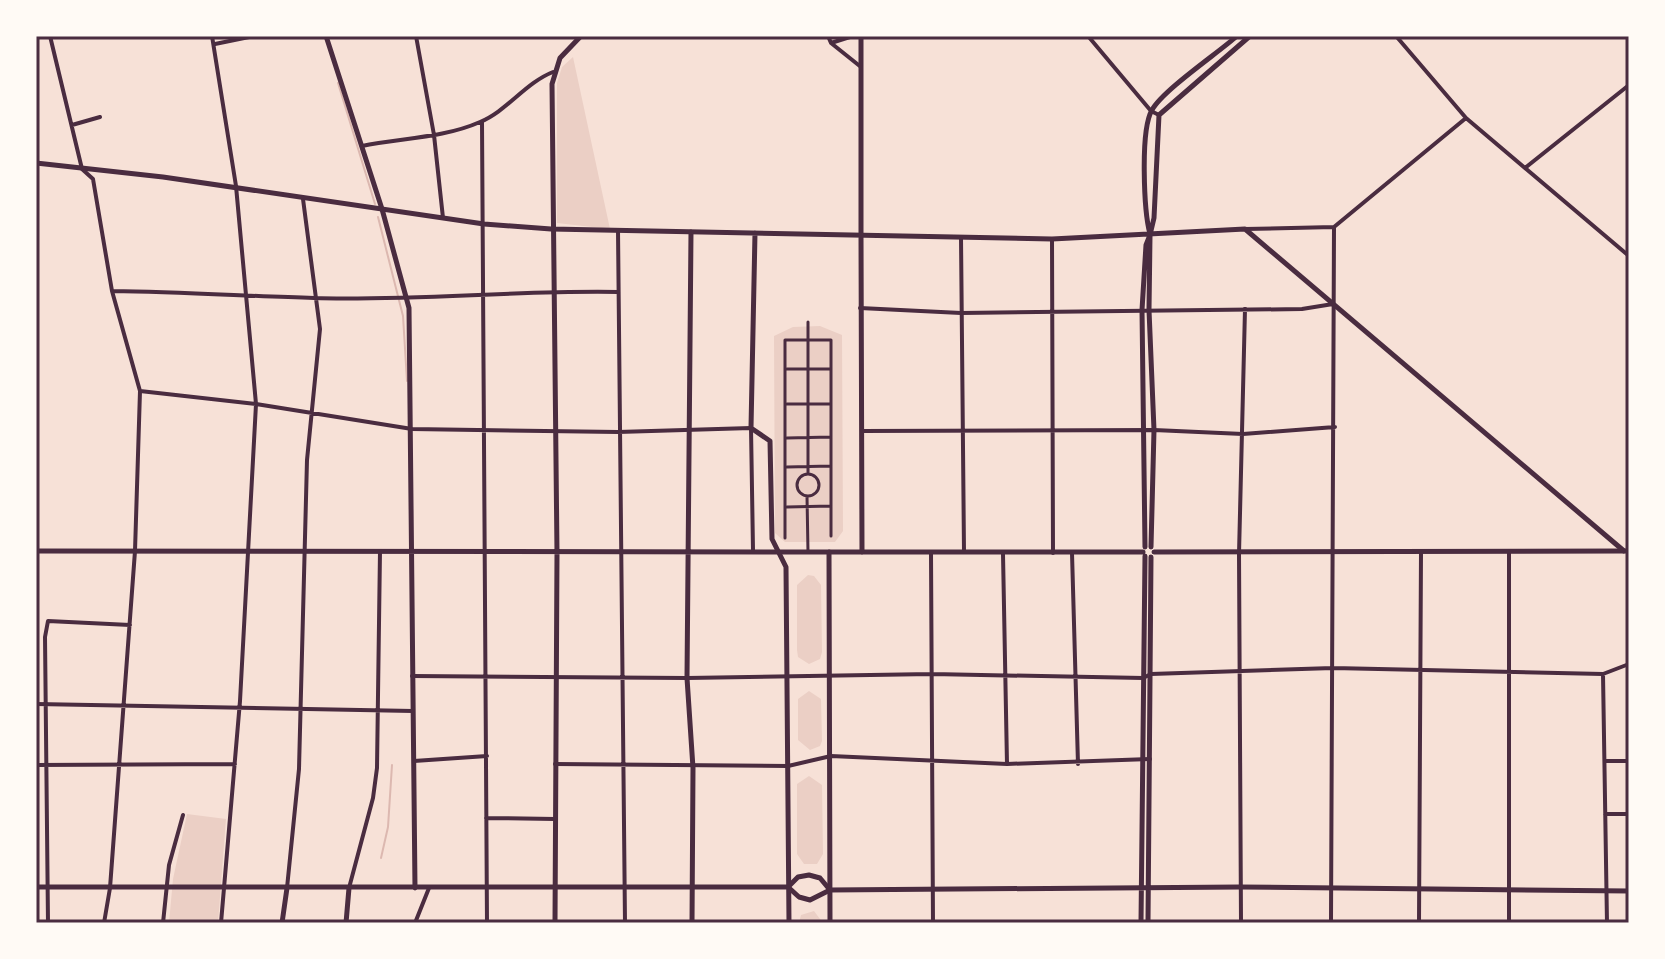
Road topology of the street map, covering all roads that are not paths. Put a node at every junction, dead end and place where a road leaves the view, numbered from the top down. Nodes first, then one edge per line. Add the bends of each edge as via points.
1 (50, 36) edge
2 (212, 36) edge
3 (254, 36) edge
4 (326, 36) edge
5 (416, 36) edge
6 (570, 36) edge
7 (581, 36) edge
8 (828, 36) edge
9 (853, 36) edge
10 (861, 36) edge
11 (1088, 36) edge
12 (1237, 36) edge
13 (1250, 36) edge
14 (1396, 36) edge
15 (831, 43) junction
16 (215, 44) junction
17 (572, 47) junction
18 (861, 67) junction
19 (553, 72) junction
20 (1629, 85) edge
21 (1151, 111) junction
22 (1159, 115) junction
23 (100, 117) dead end
24 (1466, 118) junction
25 (482, 122) junction
26 (71, 125) junction
27 (434, 135) junction
28 (360, 147) junction
29 (36, 163) edge
30 (1525, 168) junction
31 (82, 169) junction
32 (236, 186) junction
33 (303, 199) junction
34 (382, 209) junction
35 (443, 218) junction
36 (484, 224) junction
37 (1334, 227) junction
38 (551, 229) junction
39 (1245, 229) junction
40 (618, 230) junction
41 (691, 232) junction
42 (755, 233) junction
43 (960, 235) junction
44 (1150, 235) junction
45 (861, 236) junction
46 (1052, 239) junction
47 (1629, 256) edge
48 (551, 290) junction
49 (112, 291) junction
50 (618, 292) junction
51 (247, 293) junction
52 (484, 296) junction
53 (314, 298) junction
54 (405, 298) junction
55 (1335, 304) junction
56 (860, 308) junction
57 (1245, 309) junction
58 (1146, 310) junction
59 (1050, 312) junction
60 (961, 313) junction
61 (808, 322) dead end
62 (808, 340) junction
63 (785, 369) junction
64 (808, 369) junction
65 (831, 369) junction
66 (140, 391) junction
67 (256, 404) junction
68 (785, 404) junction
69 (808, 404) junction
70 (831, 404) junction
71 (314, 414) junction
72 (1335, 427) junction
73 (751, 428) junction
74 (412, 429) junction
75 (691, 429) junction
76 (1154, 430) junction
77 (554, 431) junction
78 (861, 431) junction
79 (483, 432) junction
80 (618, 432) junction
81 (962, 432) junction
82 (1050, 433) junction
83 (1146, 433) junction
84 (1243, 434) junction
85 (808, 437) junction
86 (831, 437) junction
87 (785, 438) junction
88 (831, 466) junction
89 (785, 467) junction
90 (808, 467) junction
91 (808, 474) junction
92 (807, 496) junction
93 (807, 506) junction
94 (831, 506) junction
95 (785, 507) junction
96 (831, 536) dead end
97 (785, 538) dead end
98 (249, 550) junction
99 (753, 550) junction
100 (36, 551) edge
101 (135, 551) junction
102 (303, 551) junction
103 (380, 551) junction
104 (688, 551) junction
105 (484, 552) junction
106 (779, 552) junction
107 (808, 552) junction
108 (837, 552) junction
109 (862, 552) junction
110 (1148, 552) junction
111 (1335, 552) junction
112 (1421, 552) junction
113 (1627, 552) edge
114 (413, 553) junction
115 (557, 553) junction
116 (620, 553) junction
117 (931, 553) junction
118 (1053, 553) junction
119 (1072, 553) junction
120 (1509, 553) junction
121 (964, 554) junction
122 (1003, 554) junction
123 (1239, 554) junction
124 (130, 625) junction
125 (1629, 664) edge
126 (1333, 668) junction
127 (1418, 672) junction
128 (1239, 673) junction
129 (487, 674) junction
130 (932, 674) junction
131 (1075, 674) junction
132 (1151, 674) junction
133 (1508, 674) junction
134 (1603, 674) junction
135 (556, 675) junction
136 (1007, 675) junction
137 (412, 676) junction
138 (831, 676) junction
139 (623, 677) junction
140 (786, 677) junction
141 (687, 678) junction
142 (1143, 678) junction
143 (124, 703) junction
144 (36, 704) edge
145 (46, 705) junction
146 (239, 709) junction
147 (302, 709) junction
148 (413, 711) junction
149 (378, 712) junction
150 (487, 756) junction
151 (831, 756) junction
152 (1146, 759) junction
153 (412, 761) junction
154 (1605, 761) junction
155 (1629, 761) edge
156 (934, 763) junction
157 (235, 764) junction
158 (555, 764) junction
159 (1007, 764) junction
160 (1078, 764) junction
161 (36, 765) edge
162 (47, 765) junction
163 (119, 765) junction
164 (624, 766) junction
165 (788, 766) junction
166 (693, 768) junction
167 (1605, 814) junction
168 (1629, 814) edge
169 (183, 815) dead end
170 (486, 818) junction
171 (555, 819) junction
172 (36, 887) edge
173 (50, 887) junction
174 (788, 887) junction
175 (1240, 887) junction
176 (110, 888) junction
177 (167, 888) junction
178 (225, 888) junction
179 (287, 888) junction
180 (349, 888) junction
181 (415, 888) junction
182 (429, 888) junction
183 (487, 888) junction
184 (556, 888) junction
185 (625, 888) junction
186 (692, 888) junction
187 (932, 889) junction
188 (1144, 889) junction
189 (1330, 889) junction
190 (1418, 889) junction
191 (830, 890) junction
192 (1606, 891) junction
193 (1629, 891) edge
194 (1508, 892) junction
195 (48, 923) edge
196 (104, 923) edge
197 (163, 923) edge
198 (221, 923) edge
199 (282, 923) edge
200 (346, 923) edge
201 (415, 923) edge
202 (487, 923) edge
203 (555, 923) edge
204 (625, 923) edge
205 (692, 923) edge
206 (789, 923) edge
207 (830, 923) edge
208 (933, 923) edge
209 (1141, 923) edge
210 (1148, 923) edge
211 (1241, 923) edge
212 (1331, 923) edge
213 (1419, 923) edge
214 (1509, 923) edge
215 (1607, 923) edge

1 - 26 street
2 - 16 street
3 - 16 street
4 - 28 street
5 - 27 street
6 - 17 street
7 - 17 street
8 - 15 street
9 - 15 street
10 - 18 street
11 - 21 street
12 - 21 street
13 - 22 street
14 - 24 street
15 - 18 street
16 - 32 street
17 - 19 street
18 - 45 street
19 - 25 street
19 - 38 street
20 - 30 street
21 - 22 street
21 - 44 street via 1145,218
22 - 44 street
23 - 26 street
24 - 30 street
24 - 37 street
25 - 27 street
25 - 36 street
26 - 31 street
27 - 28 street
27 - 35 street
28 - 34 street
29 - 31 street
30 - 47 street
31 - 32 street
31 - 49 street via 93,179
32 - 33 street
32 - 51 street
33 - 34 street
33 - 53 street
34 - 35 street
34 - 54 street
35 - 36 street
36 - 38 street
36 - 52 street
37 - 39 street
37 - 55 street
38 - 40 street
38 - 48 street
39 - 44 street
39 - 55 street
40 - 41 street
40 - 50 street
41 - 42 street
41 - 75 street
42 - 45 street
42 - 73 street
43 - 45 street
43 - 46 street
43 - 60 street
44 - 46 street
44 - 58 street
45 - 56 street
46 - 59 street
48 - 50 street
48 - 52 street
48 - 77 street
49 - 51 street
49 - 66 street
50 - 80 street
51 - 53 street
51 - 67 street
52 - 54 street
52 - 79 street
53 - 54 street
53 - 71 street via 320,329
54 - 74 street
55 - 57 street
55 - 72 street
55 - 113 street
56 - 60 street
56 - 78 street
57 - 58 street
57 - 84 street
58 - 59 street
58 - 76 street
58 - 83 street
59 - 60 street
59 - 82 street
60 - 81 street
61 - 62 street
62 - 63 street via 785,340
62 - 64 street
62 - 65 street via 831,340
63 - 64 street
63 - 68 street
64 - 65 street
64 - 69 street
65 - 70 street
66 - 67 street
66 - 101 street
67 - 71 street
67 - 98 street
68 - 69 street
68 - 87 street
69 - 70 street
69 - 85 street
70 - 86 street
71 - 74 street
71 - 102 street
72 - 84 street
72 - 111 street
73 - 75 street
73 - 99 street
73 - 106 street via 770,441 772,539
74 - 79 street
74 - 114 street
75 - 80 street
75 - 104 street
76 - 83 street
76 - 84 street
76 - 110 street
77 - 79 street
77 - 80 street
77 - 115 street
78 - 81 street
78 - 109 street
79 - 105 street
80 - 116 street
81 - 82 street
81 - 121 street
82 - 83 street
82 - 118 street
83 - 110 street
84 - 123 street
85 - 86 street
85 - 87 street
85 - 90 street
86 - 88 street
87 - 89 street
88 - 90 street
88 - 94 street
89 - 90 street
89 - 95 street
90 - 91 street
91 - 92 street via 797,486
91 - 92 street via 818,478 820,486
92 - 93 street
93 - 94 street
93 - 95 street
93 - 107 street
94 - 96 street
95 - 97 street
98 - 101 street
98 - 102 street
98 - 146 street
99 - 104 street
99 - 106 street
100 - 101 street
101 - 124 street
102 - 103 street
102 - 147 street
103 - 114 street
103 - 149 street
104 - 116 street
104 - 141 street
105 - 114 street
105 - 115 street
105 - 129 street
106 - 107 street
106 - 140 street via 786,567
107 - 108 street
108 - 109 street
108 - 138 street via 829,552
109 - 117 street
110 - 119 street
110 - 123 street
110 - 132 street
110 - 142 street
111 - 112 street
111 - 123 street
111 - 126 street
112 - 120 street
112 - 127 street
113 - 120 street
114 - 137 street
115 - 116 street
115 - 135 street
116 - 139 street
117 - 121 street
117 - 130 street
118 - 119 street
118 - 122 street
119 - 131 street
120 - 133 street
121 - 122 street
122 - 136 street
123 - 128 street
124 - 143 street
124 - 145 street via 48,621
125 - 134 street
126 - 127 street
126 - 128 street
126 - 189 street
127 - 133 street
127 - 190 street
128 - 132 street
128 - 175 street
129 - 135 street
129 - 137 street
129 - 150 street
130 - 136 street
130 - 138 street
130 - 156 street
131 - 136 street
131 - 142 street
131 - 160 street
132 - 142 street
132 - 152 street
133 - 134 street
133 - 194 street
134 - 154 street
135 - 139 street
135 - 158 street
136 - 159 street
137 - 148 street
138 - 140 street
138 - 151 street
139 - 141 street
139 - 164 street
140 - 141 street
140 - 165 street
141 - 166 street
142 - 152 street
143 - 145 street
143 - 146 street
143 - 163 street
144 - 145 street
145 - 162 street
146 - 147 street
146 - 157 street
147 - 149 street
147 - 179 street
148 - 149 street
148 - 153 street
149 - 180 street via 373,798
150 - 153 street
150 - 170 street
151 - 156 street
151 - 165 street
151 - 191 street
152 - 160 street
152 - 188 street
153 - 181 street
154 - 155 street
154 - 167 street
156 - 159 street
156 - 187 street
157 - 163 street
157 - 178 street
158 - 164 street
158 - 171 street
159 - 160 street
161 - 162 street
162 - 163 street
162 - 173 street
163 - 176 street
164 - 166 street
164 - 185 street
165 - 166 street
165 - 174 street
166 - 186 street
167 - 168 street
167 - 192 street
169 - 177 street
170 - 171 street
170 - 183 street
171 - 184 street
172 - 173 street
173 - 176 street
173 - 195 street
174 - 186 street
174 - 191 street via 810,900
174 - 191 street via 809,875
174 - 206 street
175 - 188 street
175 - 189 street
175 - 211 street
176 - 177 street
176 - 196 street
177 - 178 street
177 - 197 street
178 - 179 street
178 - 198 street
179 - 180 street
179 - 199 street
180 - 181 street
180 - 200 street
181 - 182 street
182 - 183 street
182 - 201 street
183 - 184 street
183 - 202 street
184 - 185 street
184 - 203 street
185 - 186 street
185 - 204 street
186 - 205 street
187 - 188 street
187 - 191 street
187 - 208 street
188 - 209 street
188 - 210 street
189 - 190 street
189 - 212 street
190 - 194 street
190 - 213 street
191 - 207 street
192 - 193 street
192 - 194 street
192 - 215 street
194 - 214 street

